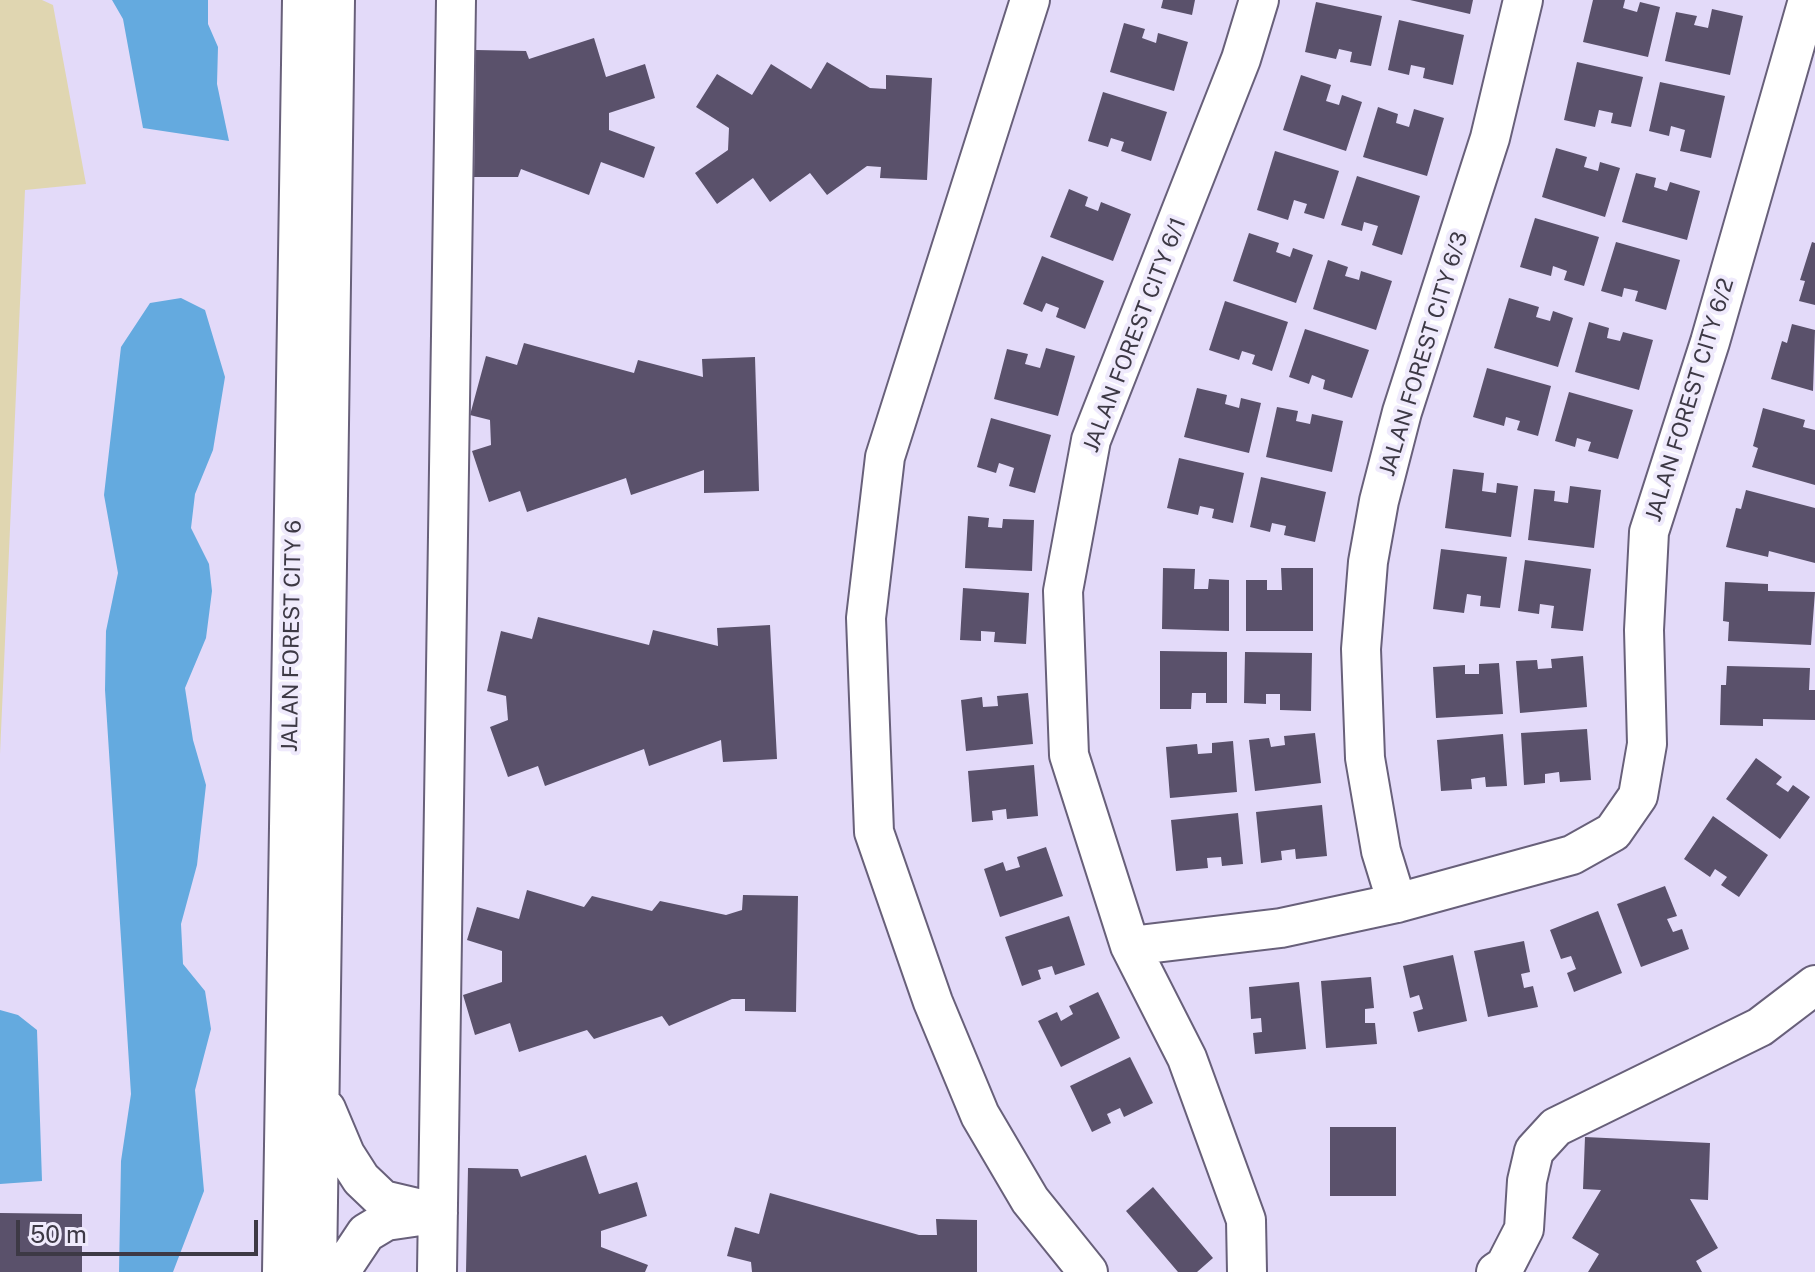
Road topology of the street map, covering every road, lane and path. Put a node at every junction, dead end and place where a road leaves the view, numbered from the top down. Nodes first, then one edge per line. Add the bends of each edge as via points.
1 (302, 0) edge
2 (335, 0) edge
3 (456, 0) edge
4 (1030, 0) edge
5 (1259, 0) edge
6 (1523, 0) edge
7 (1808, 0) edge
8 (1397, 903) junction
9 (1130, 946) junction
10 (1815, 985) edge
11 (319, 1094) junction
12 (438, 1213) junction
13 (282, 1272) edge
14 (317, 1272) edge
15 (340, 1272) edge
16 (437, 1272) edge
17 (1088, 1272) edge
18 (1247, 1272) edge
19 (1496, 1272) edge

1 - 13 street, JALAN FOREST CITY 6
2 - 11 street, JALAN FOREST CITY 6
3 - 12 street
4 - 17 street via 885,457 866,618 874,832 933,1002 980,1115 1030,1200
5 - 9 street, JALAN FOREST CITY 6/1 via 1241,59 1091,440 1063,591 1069,755
6 - 8 street, JALAN FOREST CITY 6/3 via 1490,138 1402,412 1368,562 1361,649 1365,758 1381,851
7 - 8 street, JALAN FOREST CITY 6/2 via 1710,342 1649,532 1644,630 1647,744 1638,796 1613,832 1572,855
8 - 9 street, JALAN FOREST CITY 6/2 via 1281,928
9 - 18 street, JALAN FOREST CITY 6/1 via 1187,1058 1246,1220
10 - 19 street via 1760,1027 1556,1127 1534,1151 1524,1229 1505,1266
11 - 12 street via 361,1179 383,1200
11 - 14 street, JALAN FOREST CITY 6
12 - 15 street via 386,1221 366,1233
12 - 16 street

